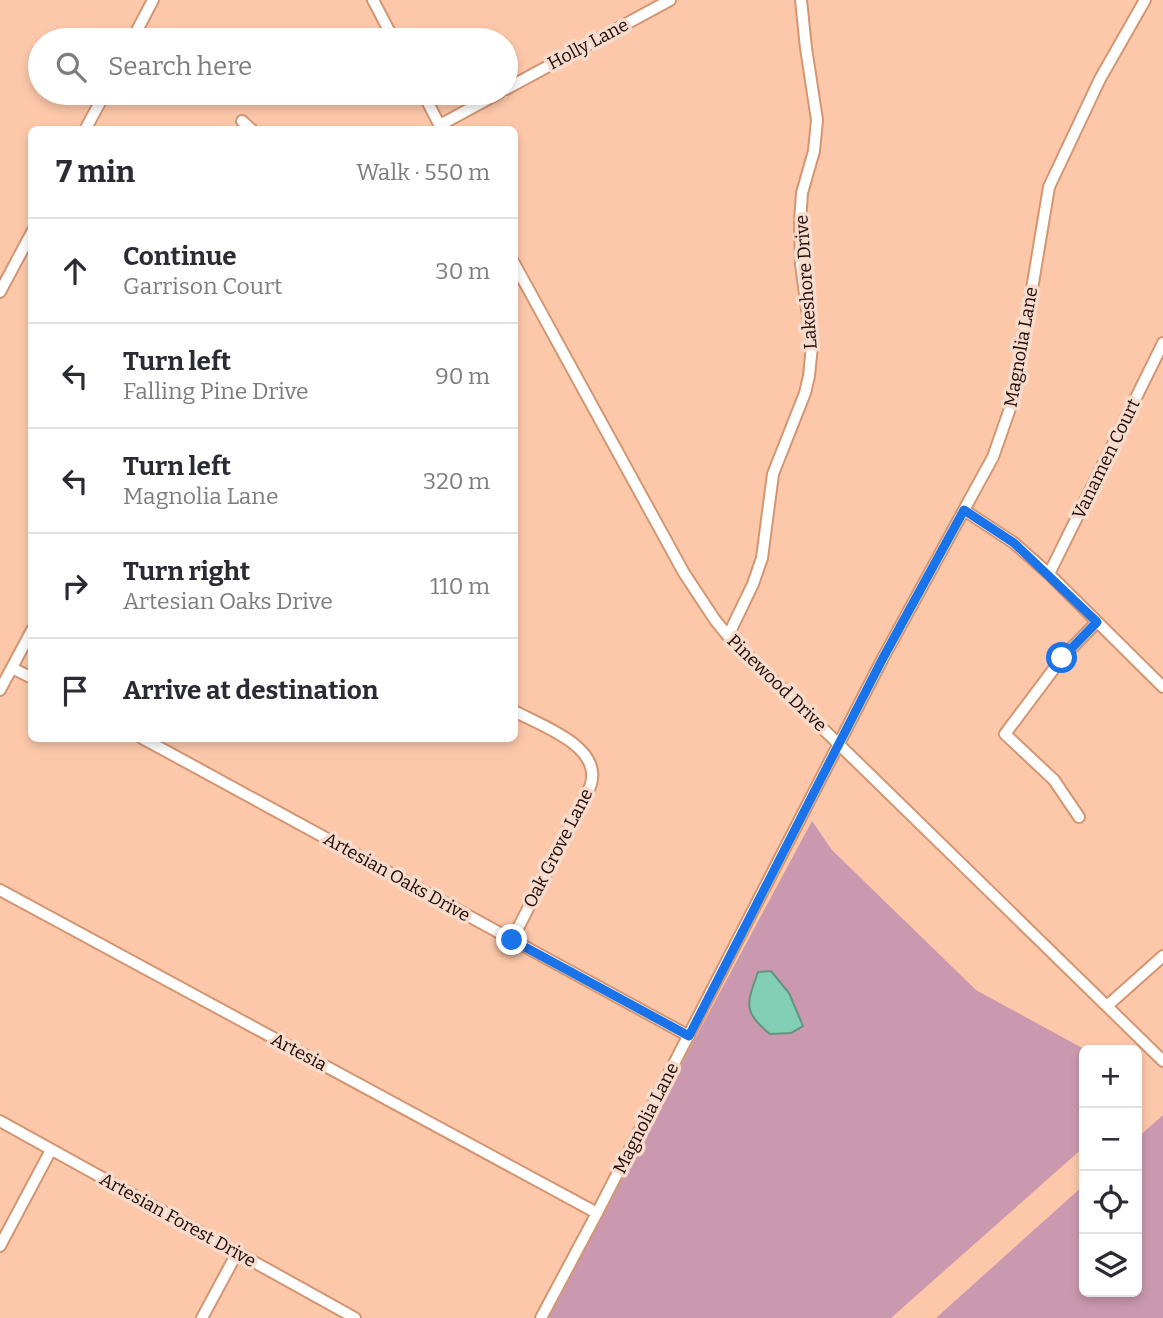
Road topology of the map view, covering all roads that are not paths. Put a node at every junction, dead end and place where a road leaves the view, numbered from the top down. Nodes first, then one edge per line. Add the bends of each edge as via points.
1 (153, 0) edge
2 (373, 0) edge
3 (670, 0) edge
4 (801, 0) edge
5 (1145, 0) edge
6 (138, 28) edge
7 (388, 28) edge
8 (518, 82) edge
9 (99, 105) edge
10 (429, 105) edge
11 (479, 105) edge
12 (242, 121) dead end
13 (87, 126) edge
14 (248, 126) edge
15 (440, 126) edge
16 (443, 126) edge
17 (28, 240) edge
18 (518, 278) edge
19 (0, 292) edge
20 (1163, 343) edge
21 (964, 510) junction
22 (1049, 574) junction
23 (1097, 622) junction
24 (728, 636) junction
25 (28, 637) edge
26 (12, 668) junction
27 (28, 676) edge
28 (1163, 687) edge
29 (0, 690) edge
30 (518, 713) edge
31 (149, 742) edge
32 (840, 744) junction
33 (1079, 817) dead end
34 (0, 890) edge
35 (512, 940) junction
36 (1163, 956) edge
37 (1107, 1006) junction
38 (689, 1036) junction
39 (1163, 1061) edge
40 (0, 1121) edge
41 (51, 1150) junction
42 (597, 1213) junction
43 (0, 1246) edge
44 (237, 1253) junction
45 (202, 1318) edge
46 (355, 1318) edge
47 (541, 1318) edge

1 - 6 street
2 - 7 street
3 - 8 street, Holly Lane
4 - 24 street, Lakeshore Drive via 817,120 800,222 810,366 805,393 774,474 762,558
5 - 21 street, Magnolia Lane via 1100,79 1049,187 1014,397 997,447
9 - 13 street
10 - 15 street
11 - 16 street
12 - 14 street
17 - 19 street
18 - 24 street, Pinewood Drive via 684,573
20 - 22 street, Vanamen Court
21 - 22 street via 1014,543
21 - 32 street, Magnolia Lane
22 - 23 street
23 - 28 street
23 - 33 street via 1062,658 1005,734 1054,780
24 - 32 street, Pinewood Drive
25 - 26 street
26 - 27 street
26 - 29 street
30 - 35 street, Oak Grove Lane via 576,745 588,758 593,773 590,788
31 - 35 street, Artesian Oaks Drive
32 - 37 street, Pinewood Drive
32 - 38 street, Magnolia Lane
34 - 42 street, Artesia
35 - 38 street, Artesian Oaks Drive
36 - 37 street
37 - 39 street, Pinewood Drive
38 - 42 street, Magnolia Lane
40 - 41 street, Artesian Forest Drive
41 - 43 street
41 - 44 street, Artesian Forest Drive
42 - 47 street, Magnolia Lane
44 - 45 street
44 - 46 street, Artesian Forest Drive

